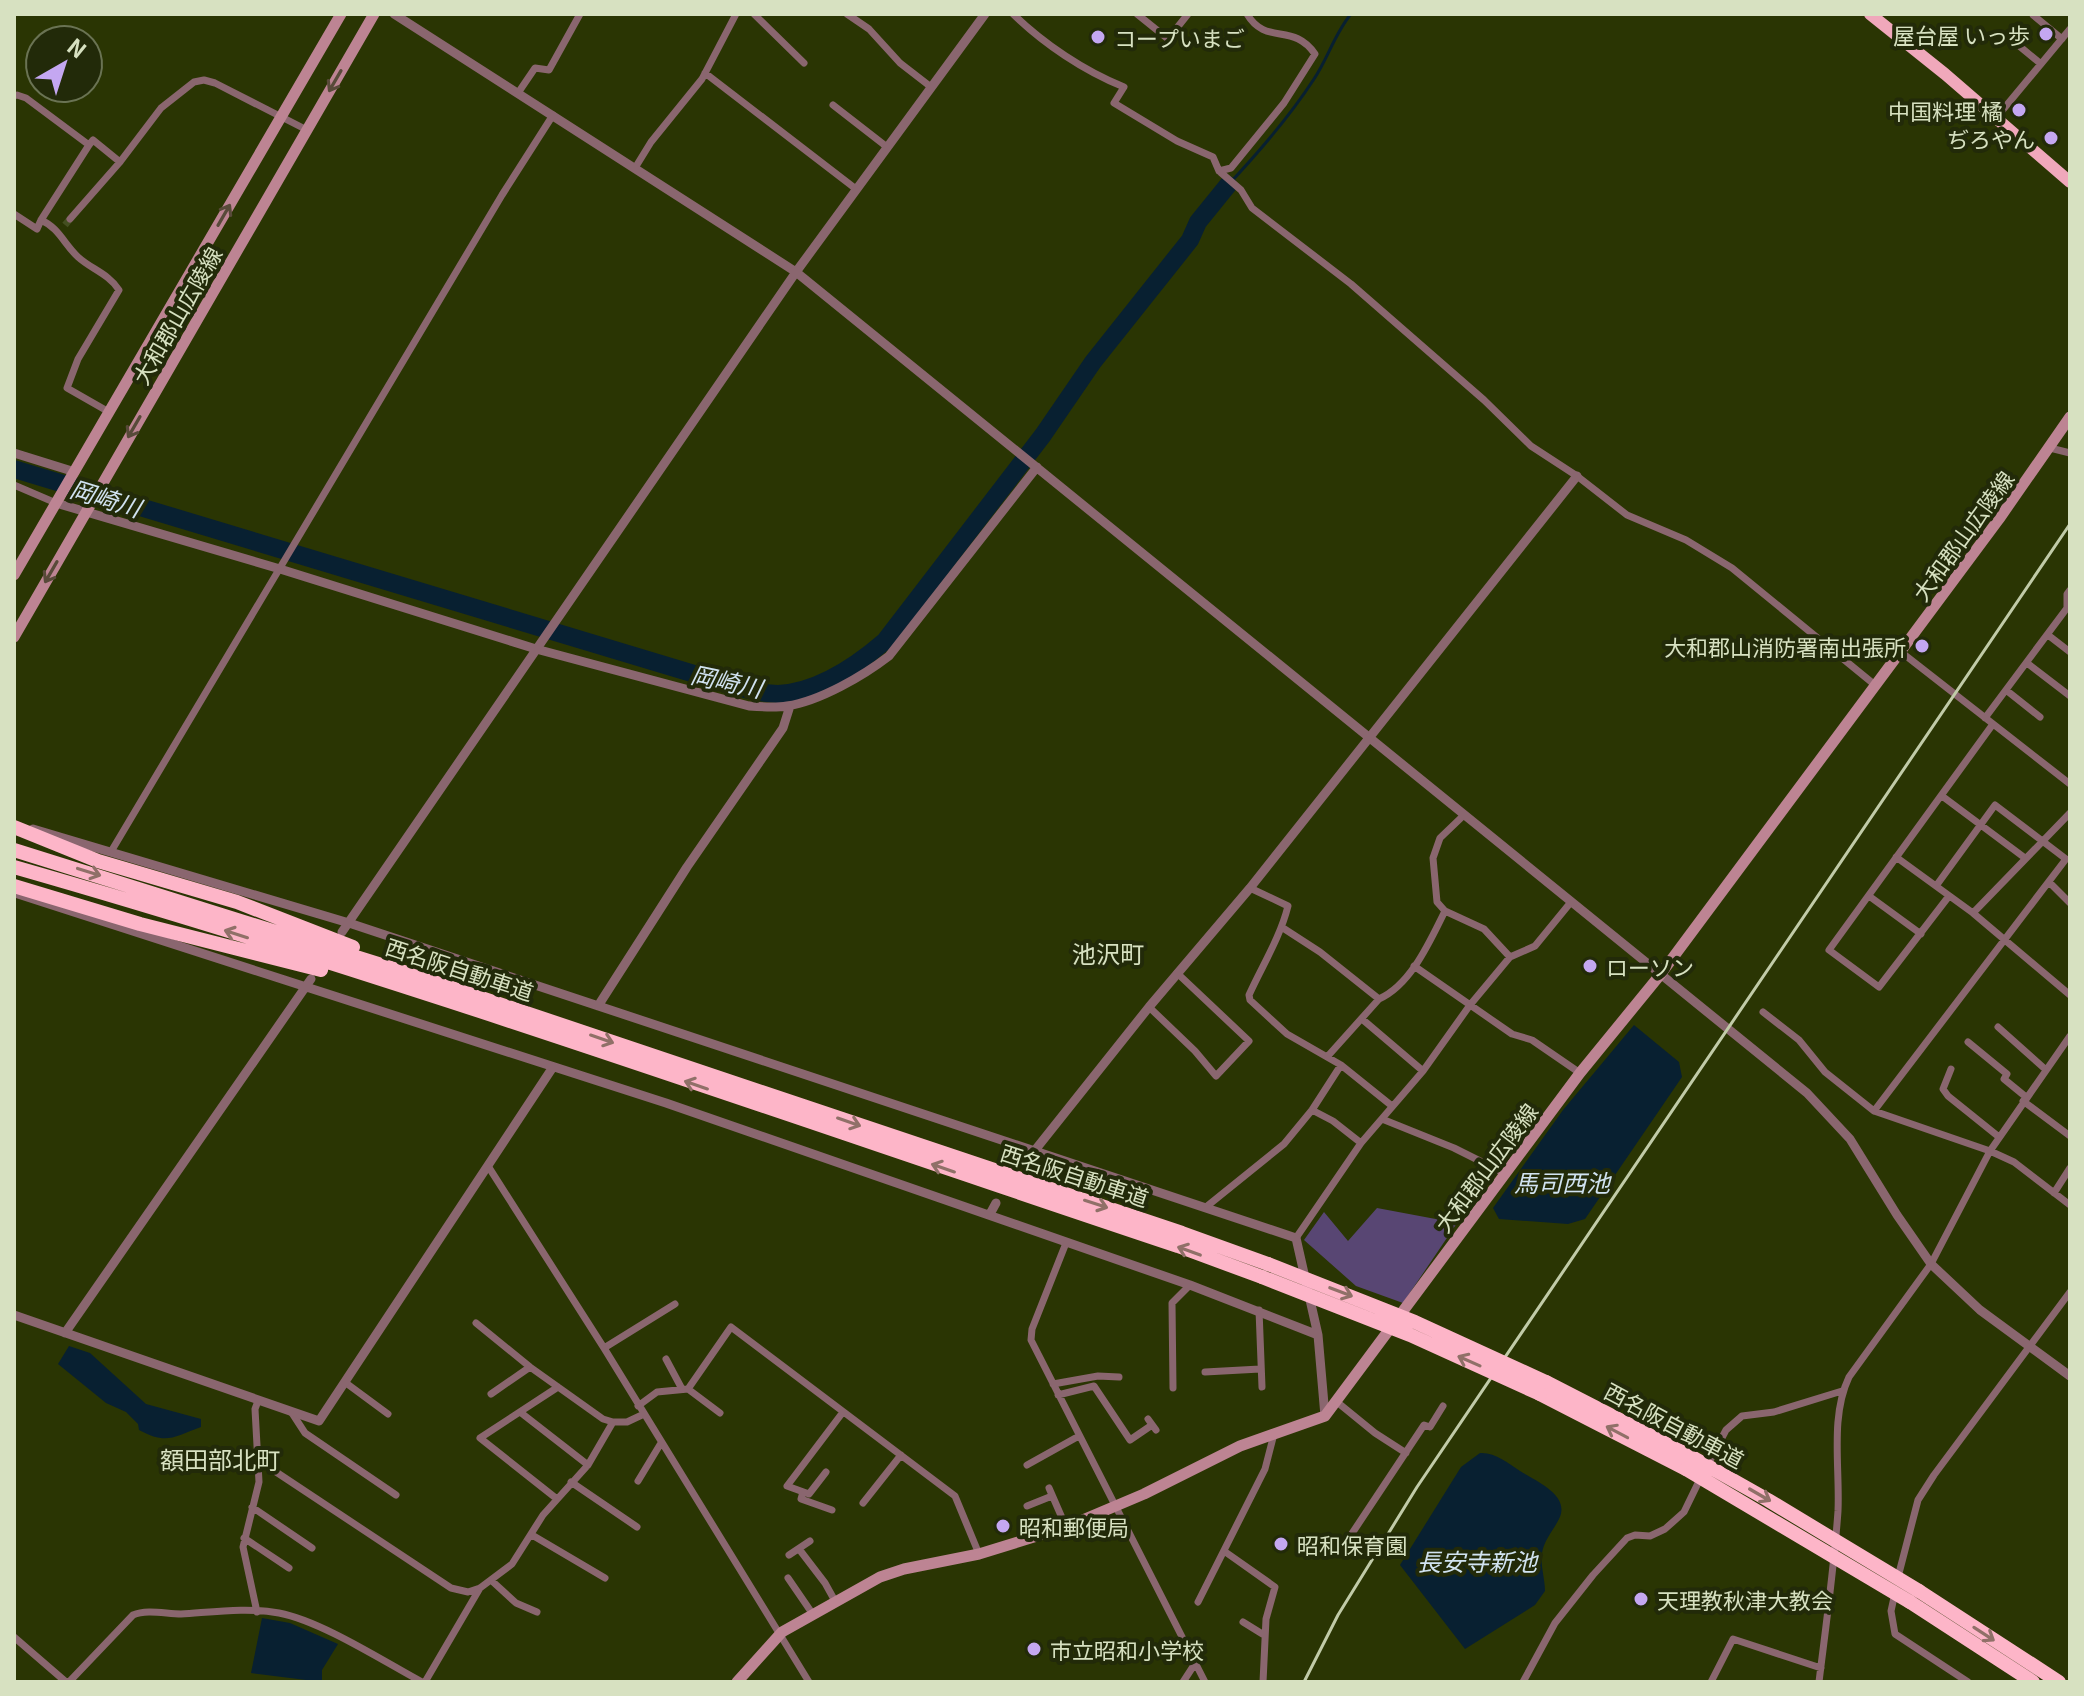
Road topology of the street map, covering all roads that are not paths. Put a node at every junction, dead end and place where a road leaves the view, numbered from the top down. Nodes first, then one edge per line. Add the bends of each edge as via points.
1 (341, 14) edge
2 (374, 14) edge
3 (580, 14) edge
4 (736, 14) edge
5 (754, 14) edge
6 (847, 14) edge
7 (985, 14) edge
8 (1013, 14) edge
9 (1137, 14) edge
10 (1188, 14) edge
11 (1247, 14) edge
12 (1870, 14) edge
13 (401, 15) edge
14 (2033, 15) edge
15 (2070, 29) edge
16 (2062, 39) junction
17 (2012, 40) dead end
18 (804, 63) dead end
19 (2041, 64) junction
20 (705, 73) junction
21 (931, 87) junction
22 (518, 93) junction
23 (14, 96) edge
24 (833, 105) dead end
25 (553, 115) junction
26 (282, 116) junction
27 (1996, 118) junction
28 (307, 130) junction
29 (89, 145) junction
30 (887, 147) junction
31 (120, 162) junction
32 (635, 168) junction
33 (1221, 173) junction
34 (2070, 182) edge
35 (856, 189) junction
36 (14, 214) edge
37 (41, 220) junction
38 (58, 232) junction
39 (796, 272) junction
40 (109, 412) junction
41 (2070, 417) edge
42 (2050, 448) junction
43 (14, 453) edge
44 (2070, 453) edge
45 (1035, 465) junction
46 (74, 474) junction
47 (1577, 476) junction
48 (14, 485) edge
49 (58, 501) junction
50 (87, 510) junction
51 (282, 567) junction
52 (14, 575) edge
53 (2070, 590) edge
54 (2048, 635) junction
55 (14, 637) edge
56 (539, 646) junction
57 (1901, 652) junction
58 (2070, 652) edge
59 (2027, 663) junction
60 (1875, 685) junction
61 (2006, 690) junction
62 (2070, 696) edge
63 (790, 706) junction
64 (2040, 717) dead end
65 (1985, 718) junction
66 (1993, 724) junction
67 (1367, 738) junction
68 (2070, 784) edge
69 (1942, 796) junction
70 (2070, 813) edge
71 (1464, 815) junction
72 (1980, 824) junction
73 (14, 825) edge
74 (2043, 840) junction
75 (14, 850) edge
76 (112, 850) junction
77 (1896, 857) junction
78 (2025, 858) junction
79 (14, 867) edge
80 (2049, 882) junction
81 (14, 886) edge
82 (1936, 886) junction
83 (1250, 888) junction
84 (14, 892) edge
85 (1869, 896) junction
86 (1949, 896) junction
87 (1571, 902) junction
88 (2070, 903) edge
89 (1445, 911) junction
90 (1973, 913) junction
91 (346, 927) junction
92 (1283, 928) junction
93 (1921, 934) junction
94 (2005, 940) junction
95 (1510, 957) junction
96 (1414, 966) junction
97 (1177, 973) junction
98 (1660, 975) junction
99 (309, 983) junction
100 (2070, 995) edge
101 (430, 996) junction
102 (1379, 999) junction
103 (1470, 1005) junction
104 (598, 1006) junction
105 (1149, 1007) junction
106 (1763, 1012) dead end
107 (1362, 1019) junction
108 (560, 1025) junction
109 (1998, 1027) dead end
110 (2070, 1036) edge
111 (1968, 1042) dead end
112 (1327, 1057) junction
113 (1341, 1065) junction
114 (553, 1067) junction
115 (1951, 1069) dead end
116 (2045, 1069) junction
117 (1423, 1071) junction
118 (1580, 1073) junction
119 (2024, 1099) junction
120 (1392, 1106) junction
121 (1312, 1110) junction
122 (1874, 1111) junction
123 (1382, 1119) junction
124 (2070, 1136) edge
125 (1999, 1137) junction
126 (1361, 1143) junction
127 (1033, 1151) junction
128 (1990, 1151) junction
129 (1024, 1164) dead end
130 (488, 1166) junction
131 (2070, 1168) edge
132 (1506, 1174) junction
133 (2054, 1193) junction
134 (996, 1203) dead end
135 (2070, 1205) edge
136 (1206, 1207) junction
137 (990, 1214) junction
138 (1296, 1238) junction
139 (1066, 1243) junction
140 (1931, 1264) junction
141 (1265, 1271) junction
142 (1190, 1285) junction
143 (2070, 1292) edge
144 (675, 1304) dead end
145 (1259, 1310) junction
146 (14, 1315) edge
147 (476, 1323) dead end
148 (65, 1333) junction
149 (1318, 1335) junction
150 (2029, 1347) junction
151 (604, 1348) junction
152 (666, 1359) dead end
153 (530, 1367) junction
154 (1260, 1369) junction
155 (1205, 1372) dead end
156 (2070, 1376) edge
157 (1119, 1377) dead end
158 (346, 1383) junction
159 (1053, 1384) junction
160 (558, 1387) junction
161 (1262, 1387) dead end
162 (1173, 1388) dead end
163 (685, 1389) junction
164 (1842, 1391) junction
165 (491, 1394) dead end
166 (1058, 1395) junction
167 (258, 1401) junction
168 (1337, 1402) junction
169 (638, 1406) junction
170 (1443, 1406) dead end
171 (520, 1412) junction
172 (843, 1412) junction
173 (292, 1413) junction
174 (720, 1413) dead end
175 (388, 1414) dead end
176 (644, 1414) junction
177 (1325, 1416) junction
178 (613, 1422) junction
179 (1152, 1425) dead end
180 (1275, 1432) junction
181 (1079, 1436) junction
182 (661, 1443) junction
183 (1406, 1453) junction
184 (901, 1455) junction
185 (258, 1460) junction
186 (588, 1465) junction
187 (1027, 1465) dead end
188 (826, 1472) dead end
189 (638, 1481) dead end
190 (571, 1482) junction
191 (803, 1492) junction
192 (396, 1495) dead end
193 (557, 1499) junction
194 (863, 1503) dead end
195 (1027, 1506) dead end
196 (1113, 1506) junction
197 (252, 1507) junction
198 (832, 1510) dead end
199 (637, 1527) dead end
200 (1066, 1527) junction
201 (532, 1535) junction
202 (244, 1538) junction
203 (810, 1541) dead end
204 (312, 1548) dead end
205 (799, 1549) junction
206 (1341, 1550) dead end
207 (1224, 1551) junction
208 (979, 1554) junction
209 (789, 1555) dead end
210 (289, 1568) dead end
211 (605, 1578) dead end
212 (788, 1578) dead end
213 (492, 1581) junction
214 (480, 1588) junction
215 (1914, 1597) junction
216 (835, 1601) junction
217 (1198, 1602) dead end
218 (257, 1612) junction
219 (537, 1612) dead end
220 (812, 1613) junction
221 (1243, 1622) dead end
222 (1949, 1628) junction
223 (779, 1634) junction
224 (1264, 1635) junction
225 (14, 1637) edge
226 (1196, 1662) junction
227 (1821, 1668) junction
228 (68, 1682) edge
229 (424, 1682) edge
230 (737, 1682) edge
231 (809, 1682) edge
232 (1183, 1682) edge
233 (1205, 1682) edge
234 (1263, 1682) edge
235 (1523, 1682) edge
236 (1711, 1682) edge
237 (1819, 1682) edge
238 (1968, 1682) edge
239 (2025, 1682) edge
240 (2033, 1682) edge
241 (2059, 1682) edge

1 - 26 main road, 大和郡山広陵線
2 -> 28 main road, 大和郡山広陵線
3 - 22 street via 549,70 535,68
4 - 20 street
5 - 18 street
6 - 21 street
7 - 21 street
8 - 33 street via 1033,34 1124,87 1114,103 1213,157
9 - 10 street via 1168,39
11 - 33 street via 1254,26 1298,38 1315,54 1284,103 1231,168
12 - 27 highway
13 - 22 street
14 - 16 street
15 - 16 street
16 - 19 street
17 - 19 street
19 - 27 street
20 - 32 street
20 - 35 street
21 - 30 street
22 - 25 street
23 - 29 street via 26,98
24 - 30 street
25 - 32 street
25 - 51 street
26 - 28 street
26 - 31 street via 215,83 194,82 161,108
40 -> 26 main road, 大和郡山広陵線
27 - 34 highway
28 -> 50 main road, 大和郡山広陵線
29 - 31 street via 93,140
29 - 37 street
30 - 35 street
31 - 38 street
32 - 39 street
33 - 47 street via 1252,208 1351,284 1531,446
35 - 39 street
36 - 37 street via 37,229
37 - 38 street
38 - 40 street via 119,290 67,388
39 - 45 street
39 - 56 street
40 - 46 main road, 大和郡山広陵線
41 - 42 main road, 大和郡山広陵線
42 - 44 street
42 - 57 main road, 大和郡山広陵線
43 - 46 street
45 - 63 street via 889,656 842,686
45 - 67 street
46 - 49 main road, 大和郡山広陵線
47 - 60 street via 1627,515 1686,540 1732,568
47 - 67 street
48 - 49 street
49 - 50 street
49 - 52 main road, 大和郡山広陵線
50 - 51 street
50 -> 55 main road, 大和郡山広陵線
51 - 56 street
51 - 76 street
53 - 54 street via 2067,608
54 - 58 street
54 - 59 street
56 - 63 street via 749,706
56 - 91 street
57 - 60 main road, 大和郡山広陵線
57 - 65 street
59 - 61 street
59 - 62 street
60 - 98 main road, 大和郡山広陵線
61 - 64 street
61 - 65 street
63 - 104 street via 783,728
65 - 66 street
66 - 68 street
66 - 69 street
67 - 71 street
67 - 83 street
69 - 72 street
69 - 77 street
70 - 74 street
71 - 87 street
71 - 89 street via 1440,838 1433,858 1437,902
72 - 74 street via 1995,805
72 - 78 street
72 - 82 street
73 - 76 street
73 - 108 highway via 98,861 260,910
74 - 78 street
74 - 80 street via 2066,859
75 -> 108 highway, 西名阪自動車道
76 - 91 street
77 - 82 street
77 - 85 street
78 - 90 street
101 -> 79 highway, 西名阪自動車道
80 - 88 street
80 - 94 street
81 - 101 highway via 195,939
82 - 86 street
83 - 92 street via 1288,906
83 - 97 street
84 - 99 street
85 - 93 street
85 - 93 street via 1829,950 1879,987
86 - 90 street
86 - 93 street
87 - 95 street via 1535,946
87 - 98 street
89 - 95 street via 1484,929
89 - 96 street
90 - 94 street
91 - 104 street
92 - 102 street
92 - 112 street via 1250,1000 1287,1034
94 - 100 street
94 - 122 street
95 - 103 street
96 - 102 street
96 - 103 street
97 - 105 street
97 - 105 street via 1249,1041 1216,1076
98 - 118 main road, 大和郡山広陵線
98 - 140 street via 1831,1117
99 - 114 street
99 - 148 street
141 -> 101 highway, 西名阪自動車道
102 - 107 street
103 - 117 street
103 - 118 street
104 - 127 street
105 - 127 street
106 - 122 street
107 - 112 street
107 - 117 street
108 -> 141 highway, 西名阪自動車道 via 1182,1233
109 - 116 street
110 - 116 street
111 - 119 street via 2007,1074 2004,1079
112 - 113 street
113 - 120 street
113 - 121 street
114 - 130 street
114 - 137 street
115 - 125 street via 1943,1089
116 - 119 street
117 - 120 street
118 - 132 main road, 大和郡山広陵線
119 - 124 street
119 - 125 street
120 - 123 street
121 - 126 street
121 - 136 street via 1284,1144
122 - 128 street
123 - 126 street
123 - 132 street
125 - 128 street
126 - 138 street
127 - 129 street
127 - 136 street
128 - 133 street via 2028,1171
128 - 140 street
130 - 151 street
130 - 158 street
131 - 133 street
132 - 168 main road, 大和郡山広陵線
133 - 135 street
134 - 137 street
136 - 138 street
137 - 139 street
138 - 149 street
139 - 142 street
139 - 159 street via 1031,1332
140 - 150 street
140 - 164 street
141 - 215 highway, 西名阪自動車道, bridge via 1543,1388 1689,1463
142 - 145 street
142 - 162 street via 1172,1303
143 - 150 street
144 - 151 street
145 - 149 street
145 - 154 street
146 - 148 street
147 - 153 street
148 - 167 street
149 - 177 street
150 - 156 street
150 - 238 street via 1918,1500 1891,1611 1895,1634
151 - 169 street
152 - 163 street
153 - 160 street
153 - 165 street
154 - 155 street
154 - 161 street
157 - 159 street
158 - 173 street via 319,1421
158 - 175 street
159 - 166 street
160 - 171 street
160 - 178 street
163 - 169 street via 657,1392
163 - 172 street via 731,1327
163 - 174 street
164 - 227 street via 1838,1509
164 - 235 street via 1733,1421 1684,1512 1650,1536 1627,1538 1555,1623
166 - 179 street via 1094,1386 1130,1440
166 - 181 street
167 - 173 street
167 - 185 street
168 - 177 main road, 大和郡山広陵線
168 - 183 street
169 - 176 street
170 - 183 street
171 - 186 street
171 - 193 street via 480,1438
172 - 184 street
172 - 191 street via 787,1486
173 - 192 street via 305,1433
176 - 178 street
176 - 182 street
177 - 180 main road
178 - 186 street
180 - 196 main road
180 - 207 street via 1265,1469
181 - 187 street
181 - 196 street
182 - 189 street
182 - 223 street
183 - 206 street
184 - 194 street
184 - 208 street via 955,1496
185 - 197 street
185 - 214 street via 451,1588
186 - 190 street
188 - 191 street via 809,1494
190 - 193 street
190 - 199 street
191 - 198 street via 801,1499
193 - 201 street
195 - 200 street via 1050,1492
196 - 200 main road
196 - 226 street
197 - 202 street
197 - 204 street
200 - 208 main road
201 - 211 street
201 - 213 street
202 - 210 street
202 - 218 street
203 - 205 street
205 - 209 street
205 - 216 street
207 - 217 street
207 - 224 street via 1275,1587
208 - 216 main road via 904,1569
212 - 220 street
213 - 214 street
213 - 219 street via 516,1603
214 - 229 street
215 - 222 highway, 西名阪自動車道
215 -> 241 highway, 西名阪自動車道
216 - 220 main road
218 - 228 street via 139,1612
218 - 229 street via 309,1622
220 - 223 main road
221 - 224 street
222 - 239 highway
222 - 240 highway, 西名阪自動車道
223 - 230 main road
223 - 231 street
224 - 234 street
225 - 228 street
226 - 232 street
226 - 233 street
227 - 236 street via 1733,1639
227 - 237 street

